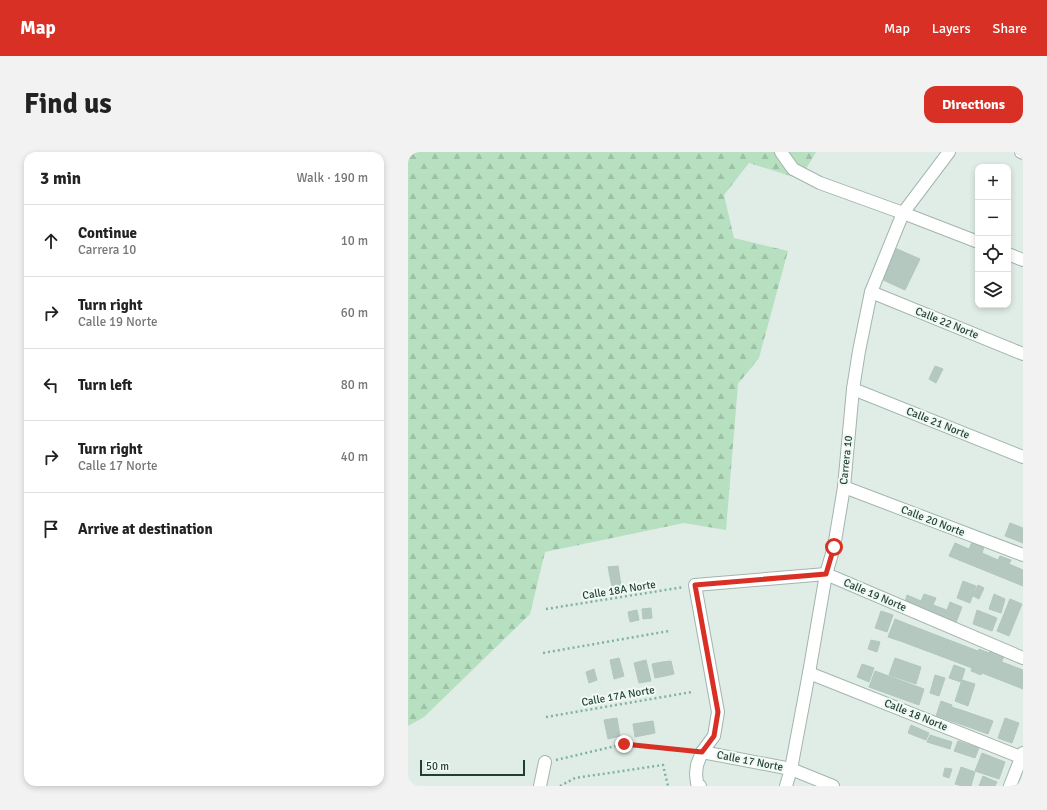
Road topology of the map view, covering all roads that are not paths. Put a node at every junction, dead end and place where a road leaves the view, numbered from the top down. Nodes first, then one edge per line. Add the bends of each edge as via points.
1 (781, 152) edge
2 (949, 152) edge
3 (903, 213) junction
4 (975, 241) edge
5 (1011, 255) edge
6 (1023, 260) edge
7 (871, 292) junction
8 (1023, 354) edge
9 (853, 389) junction
10 (1023, 457) edge
11 (844, 487) junction
12 (1023, 556) edge
13 (826, 574) junction
14 (1023, 658) edge
15 (809, 673) junction
16 (702, 752) junction
17 (1022, 756) edge
18 (545, 762) road end
19 (791, 769) junction
20 (540, 786) edge
21 (700, 786) edge
22 (786, 786) edge
23 (833, 786) edge
24 (1010, 786) edge

1 - 3 street via 792,169 820,183
2 - 3 street, Carrera 10
3 - 4 street
3 - 7 street, Carrera 10
5 - 6 street
7 - 8 street, Calle 22 Norte
7 - 9 street, Carrera 10 via 858,351
9 - 10 street, Calle 21 Norte
9 - 11 street, Carrera 10
11 - 12 street, Calle 20 Norte
11 - 13 street, Carrera 10 via 834,547
13 - 14 street, Calle 19 Norte
13 - 15 street, Carrera 10
13 - 16 street, Calle 19 Norte via 695,585 718,712 714,736
15 - 17 street, Calle 18 Norte
15 - 19 street, Carrera 10
16 - 19 street, Calle 17 Norte
16 - 21 street via 696,774
17 - 24 street
18 - 20 street
19 - 22 street, Carrera 10
19 - 23 street, Calle 17 Norte

